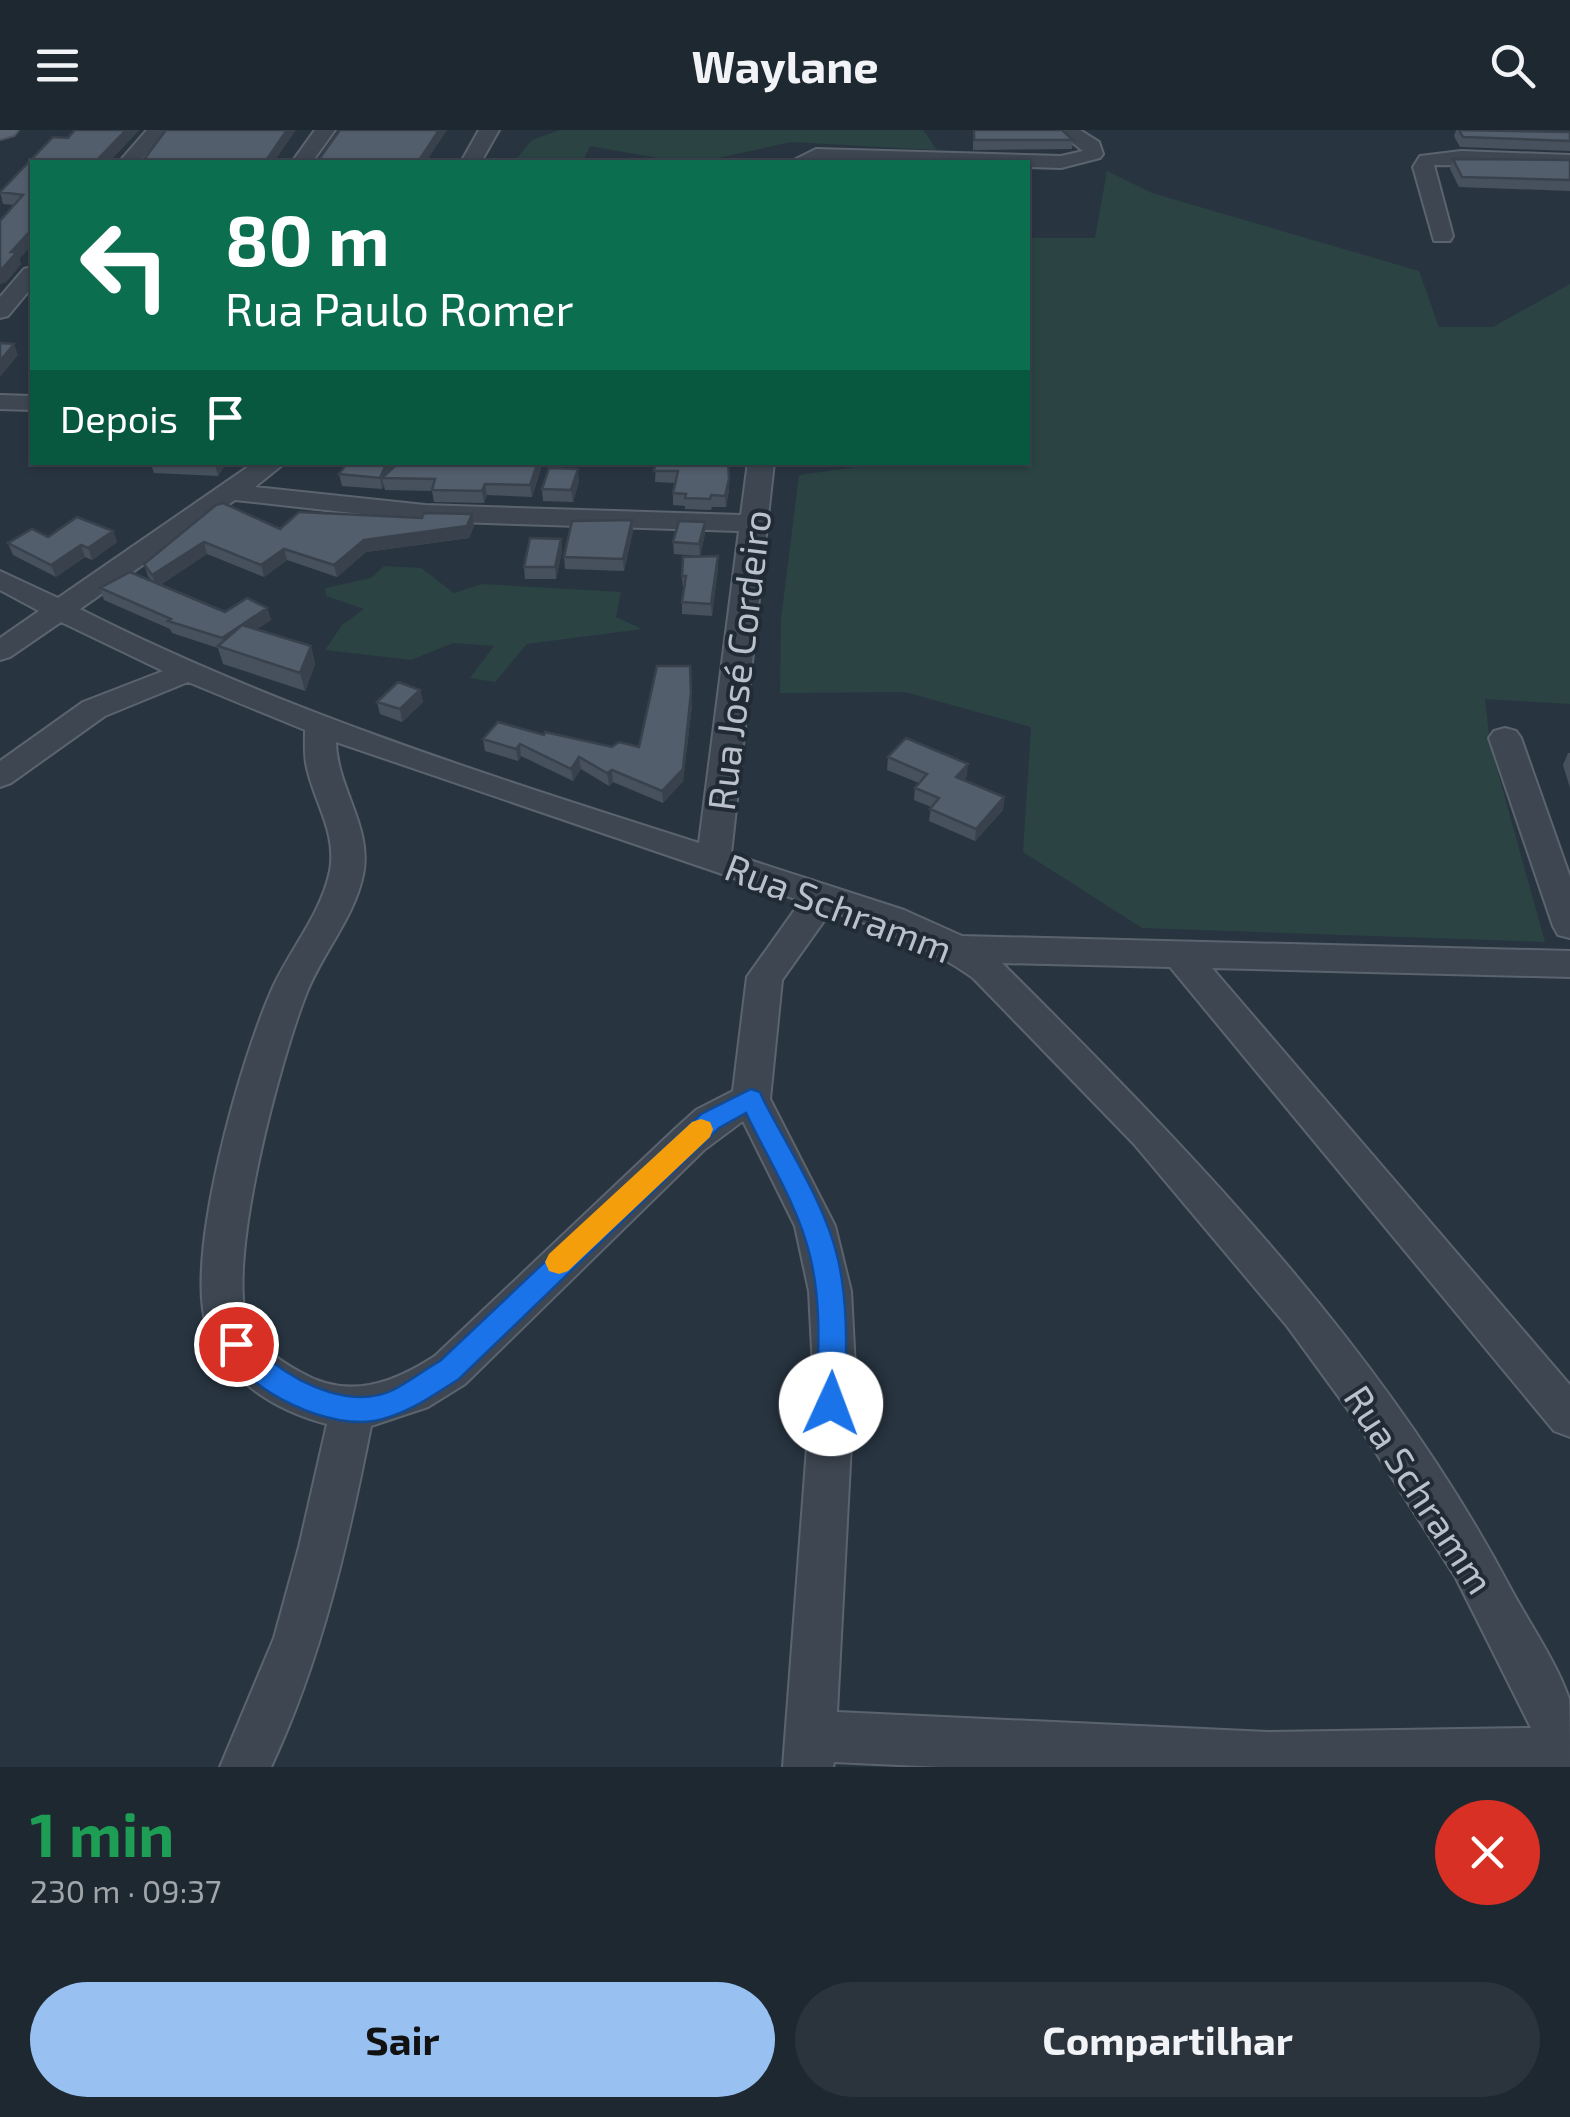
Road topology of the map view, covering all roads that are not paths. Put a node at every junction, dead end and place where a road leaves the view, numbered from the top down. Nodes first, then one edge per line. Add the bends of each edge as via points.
1 (158, 130) edge
2 (325, 130) edge
3 (489, 130) edge
4 (1066, 130) edge
5 (132, 160) edge
6 (303, 160) edge
7 (472, 160) edge
8 (805, 160) edge
9 (991, 160) edge
10 (1030, 161) edge
11 (1570, 161) edge
12 (1442, 236) dead end
13 (30, 276) edge
14 (30, 306) edge
15 (3, 307) edge
16 (0, 402) edge
17 (30, 403) edge
18 (269, 465) edge
19 (761, 465) edge
20 (232, 492) junction
21 (754, 523) junction
22 (0, 579) edge
23 (59, 610) junction
24 (0, 651) edge
25 (186, 672) junction
26 (320, 727) junction
27 (1506, 738) dead end
28 (0, 776) edge
29 (714, 858) junction
30 (824, 896) junction
31 (1570, 926) edge
32 (958, 949) junction
33 (1181, 956) junction
34 (1570, 964) edge
35 (751, 1099) junction
36 (352, 1410) junction
37 (1570, 1417) edge
38 (809, 1752) edge
39 (1570, 1752) edge
40 (245, 1767) edge

1 - 5 street
2 - 6 street
3 - 7 street
4 - 10 street via 1092,146 1092,154
8 - 9 street
11 - 12 street via 1427,160
13 - 15 street
14 - 15 street
16 - 17 street
18 - 20 street
19 - 21 street, Rua José Cordeiro
20 - 21 street via 396,512
20 - 23 street
21 - 29 street, Rua José Cordeiro
22 - 23 street, Rua Schramm
23 - 24 street
23 - 25 street, Rua Schramm
25 - 26 street, Rua Schramm
25 - 28 street via 94,709
26 - 29 street, Rua Schramm
26 - 36 street via 324,772 350,838 346,877 276,1028 236,1186 221,1298 227,1326 257,1368 306,1397
27 - 31 street
29 - 30 street, Rua Schramm
30 - 32 street, Rua Schramm
30 - 35 street via 765,977
32 - 33 street
32 - 39 street, Rua Schramm via 1011,991 1148,1133 1302,1313 1462,1546
33 - 34 street
33 - 37 street
35 - 36 street via 690,1139 450,1370 404,1398
35 - 38 street via 814,1226 830,1291 834,1368
36 - 40 street via 304,1613
38 - 39 street

